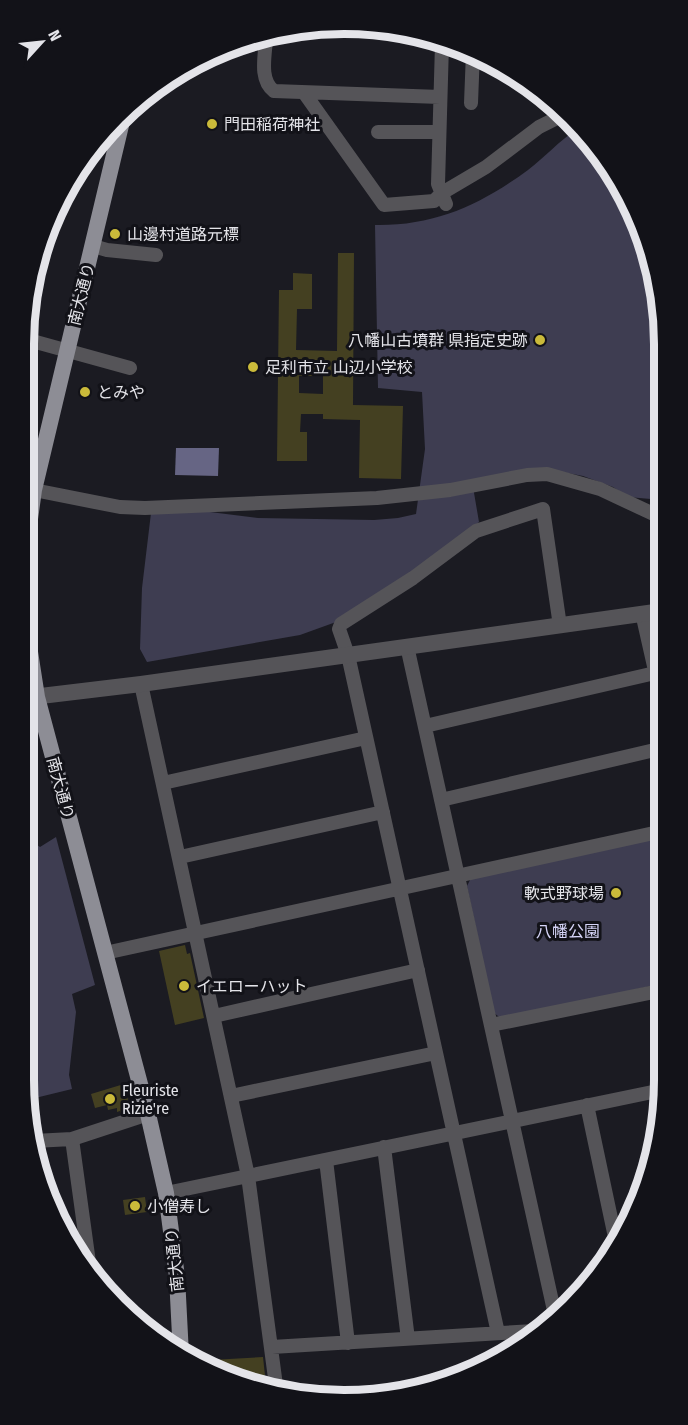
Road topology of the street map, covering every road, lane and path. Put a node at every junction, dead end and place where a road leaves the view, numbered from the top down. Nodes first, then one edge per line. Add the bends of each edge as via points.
1 (266, 45) edge
2 (442, 51) edge
3 (472, 62) edge
4 (305, 94) junction
5 (440, 97) junction
6 (471, 103) dead end
7 (556, 118) edge
8 (378, 132) dead end
9 (439, 132) junction
10 (117, 134) edge
11 (444, 199) junction
12 (93, 246) junction
13 (156, 255) dead end
14 (34, 342) edge
15 (67, 351) junction
16 (130, 368) dead end
17 (34, 490) joint
18 (654, 514) edge
19 (654, 612) edge
20 (642, 613) junction
21 (560, 626) junction
22 (407, 646) junction
23 (348, 655) junction
24 (654, 668) edge
25 (654, 673) edge
26 (141, 684) junction
27 (34, 698) edge
28 (34, 708) edge
29 (425, 726) junction
30 (366, 738) junction
31 (654, 750) edge
32 (163, 783) junction
33 (441, 800) junction
34 (382, 812) junction
35 (654, 833) edge
36 (180, 857) junction
37 (458, 876) junction
38 (400, 888) junction
39 (196, 933) junction
40 (105, 952) junction
41 (418, 970) junction
42 (654, 992) edge
43 (214, 1016) junction
44 (491, 1025) junction
45 (436, 1053) junction
46 (653, 1092) edge
47 (231, 1095) junction
48 (587, 1105) junction
49 (148, 1114) junction
50 (512, 1121) junction
51 (454, 1133) junction
52 (72, 1139) junction
53 (40, 1141) edge
54 (384, 1147) junction
55 (326, 1160) junction
56 (248, 1176) junction
57 (166, 1193) junction
58 (614, 1232) edge
59 (88, 1254) edge
60 (554, 1309) edge
61 (525, 1331) edge
62 (498, 1333) junction
63 (408, 1339) junction
64 (180, 1343) edge
65 (348, 1343) junction
66 (272, 1347) junction
67 (276, 1383) edge

1 - 4 street via 266,84 274,91
2 - 5 street
3 - 6 street
4 - 5 street
4 - 11 street via 384,205
5 - 9 street
7 - 11 street via 538,127
8 - 9 street
9 - 11 street via 438,184
10 - 12 main road, 南大通り
12 - 13 street
12 - 15 main road, 南大通り
14 - 15 street
15 - 16 street
15 - 17 main road, 南大通り
17 - 18 street via 120,507 145,508 377,498 547,474 600,489
19 - 20 street
20 - 21 street
20 - 24 street
21 - 22 street
21 - 23 street via 543,509 476,531 341,624 339,630
22 - 23 street
22 - 29 street
23 - 26 street
23 - 30 street
25 - 29 street
26 - 27 street
26 - 32 street
28 - 40 main road, 南大通り
29 - 33 street
30 - 32 street
30 - 34 street
31 - 33 street
32 - 36 street
33 - 37 street
34 - 36 street
34 - 38 street
35 - 37 street
36 - 39 street
37 - 38 street
37 - 44 street
38 - 39 street
38 - 41 street
39 - 40 street
39 - 43 street
40 - 49 main road, 南大通り
41 - 43 street
41 - 45 street
42 - 44 street
43 - 47 street
44 - 50 street
45 - 47 street
45 - 51 street
46 - 48 street
47 - 56 street
48 - 50 street
48 - 58 street
49 - 52 street
49 - 57 main road, 南大通り
50 - 51 street
50 - 60 street
51 - 54 street
51 - 62 street
52 - 53 street
52 - 59 street
54 - 55 street
54 - 63 street
55 - 56 street
55 - 65 street
56 - 57 street
56 - 66 street
57 - 64 main road, 南大通り via 177,1277
61 - 62 street
62 - 63 street
63 - 65 street
65 - 66 street
66 - 67 street

